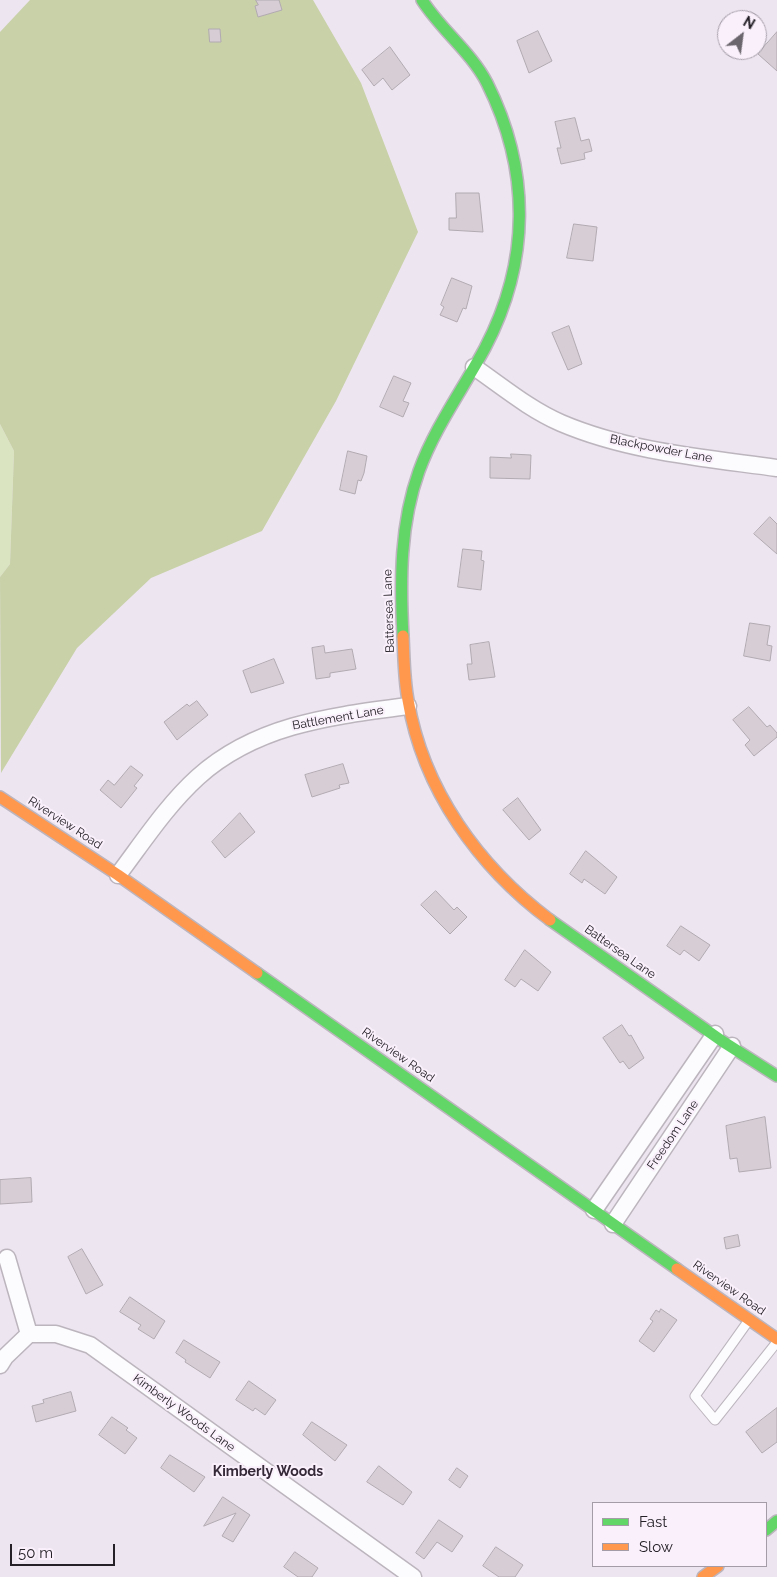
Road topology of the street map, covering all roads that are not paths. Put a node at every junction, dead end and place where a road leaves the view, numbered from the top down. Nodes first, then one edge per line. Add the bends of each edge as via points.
1 (422, 0) edge
2 (474, 367) junction
3 (777, 468) edge
4 (408, 706) junction
5 (0, 797) edge
6 (118, 875) junction
7 (714, 1034) junction
8 (732, 1046) junction
9 (777, 1076) edge
10 (594, 1210) junction
11 (613, 1224) junction
12 (7, 1258) dead end
13 (749, 1319) junction
14 (29, 1334) junction
15 (777, 1341) edge
16 (0, 1365) edge
17 (777, 1521) edge
18 (767, 1529) edge
19 (717, 1567) edge
20 (413, 1577) edge
21 (703, 1577) edge

1 - 2 street, Battersea Lane via 485,79 510,141 518,178 521,228 515,276 507,300
2 - 3 street, Blackpowder Lane via 523,403 560,423 588,433 641,447
2 - 4 street, Battersea Lane via 420,469 407,515 400,585
4 - 6 street, Battlement Lane via 322,718 244,745 220,760 185,790
4 - 7 street, Battersea Lane via 444,805 472,847 498,876 531,906
5 - 6 street, Riverview Road
6 - 10 street, Riverview Road
7 - 8 street, Battersea Lane
7 - 10 street, Freedom Lane
8 - 9 street, Battersea Lane
8 - 11 street, Freedom Lane
10 - 11 street, Riverview Road
11 - 13 street, Riverview Road
12 - 14 street
13 - 15 street, Riverview Road
13 - 15 lane via 695,1396 715,1420
14 - 16 street
14 - 20 street, Kimberly Woods Lane via 56,1334 90,1345
17 - 18 street
19 - 21 street

